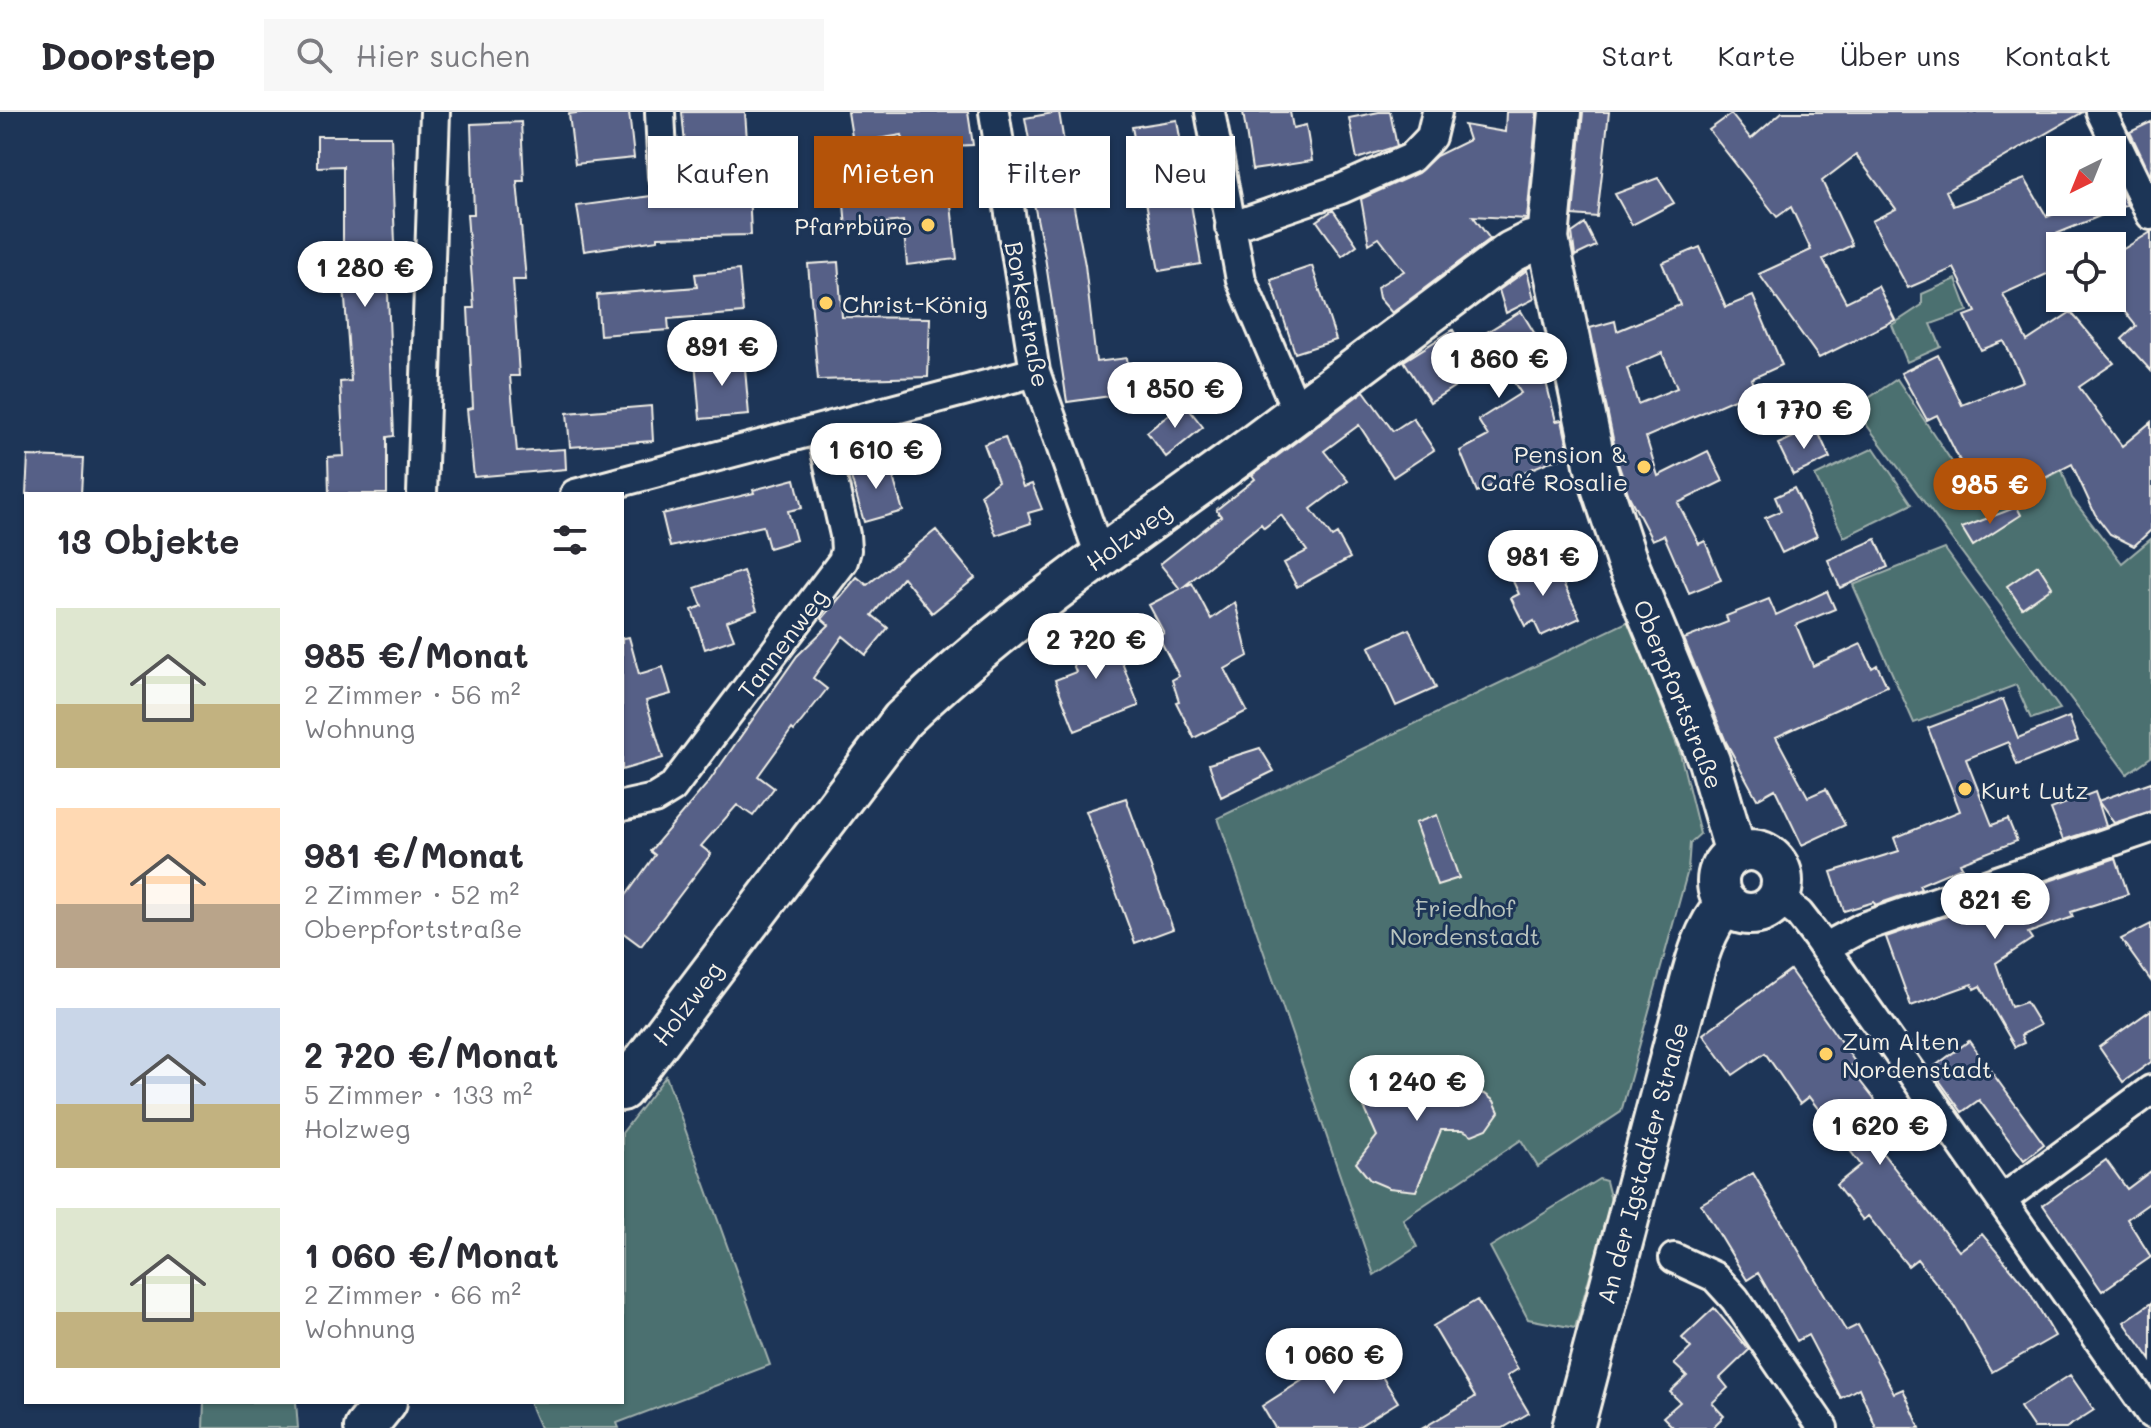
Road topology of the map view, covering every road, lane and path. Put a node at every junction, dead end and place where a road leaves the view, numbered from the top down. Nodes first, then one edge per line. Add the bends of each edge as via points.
1 (435, 112) edge
2 (660, 112) edge
3 (994, 112) edge
4 (1210, 112) edge
5 (1437, 112) edge
6 (1560, 112) edge
7 (2101, 112) edge
8 (661, 136) edge
9 (2151, 215) edge
10 (1230, 227) junction
11 (1548, 239) junction
12 (1035, 372) junction
13 (1297, 411) junction
14 (821, 429) junction
15 (422, 492) edge
16 (583, 492) edge
17 (1100, 556) junction
18 (624, 806) edge
19 (2151, 828) edge
20 (1736, 853) junction
21 (1778, 898) junction
22 (1726, 904) junction
23 (1824, 948) junction
24 (624, 1087) edge
25 (2151, 1090) edge
26 (2003, 1199) junction
27 (1674, 1258) dead end
28 (2141, 1379) edge
29 (384, 1404) edge
30 (2151, 1414) edge
31 (365, 1428) edge
32 (1573, 1428) edge
33 (1823, 1428) edge

1 - 15 street
2 - 8 street
3 - 12 street, Borkestraße
4 - 10 street
5 - 10 street via 1431,137 1411,158 1341,189
6 - 11 main road, Oberpfortstraße
7 - 9 street
10 - 13 street via 1241,280
11 - 13 main road, Holzweg via 1511,252
11 - 20 main road, Oberpfortstraße via 1596,469 1627,562 1709,761
12 - 14 street
12 - 17 street, Borkestraße
13 - 17 main road, Holzweg
14 - 16 street
14 - 18 street, Tannenweg via 845,535 843,561 672,788 646,802
17 - 24 main road, Holzweg via 980,649 902,720
19 - 23 street via 1863,927
20 - 21 main road via 1754,851 1773,861 1781,877
20 - 22 main road via 1718,876
21 - 22 main road via 1753,914
21 - 23 street via 1799,914
22 - 32 main road, An der Igstadter Straße via 1711,926 1687,996
23 - 26 street
25 - 26 street
26 - 28 street
27 - 33 street via 1715,1277 1735,1299
28 - 30 street
29 - 31 main road

